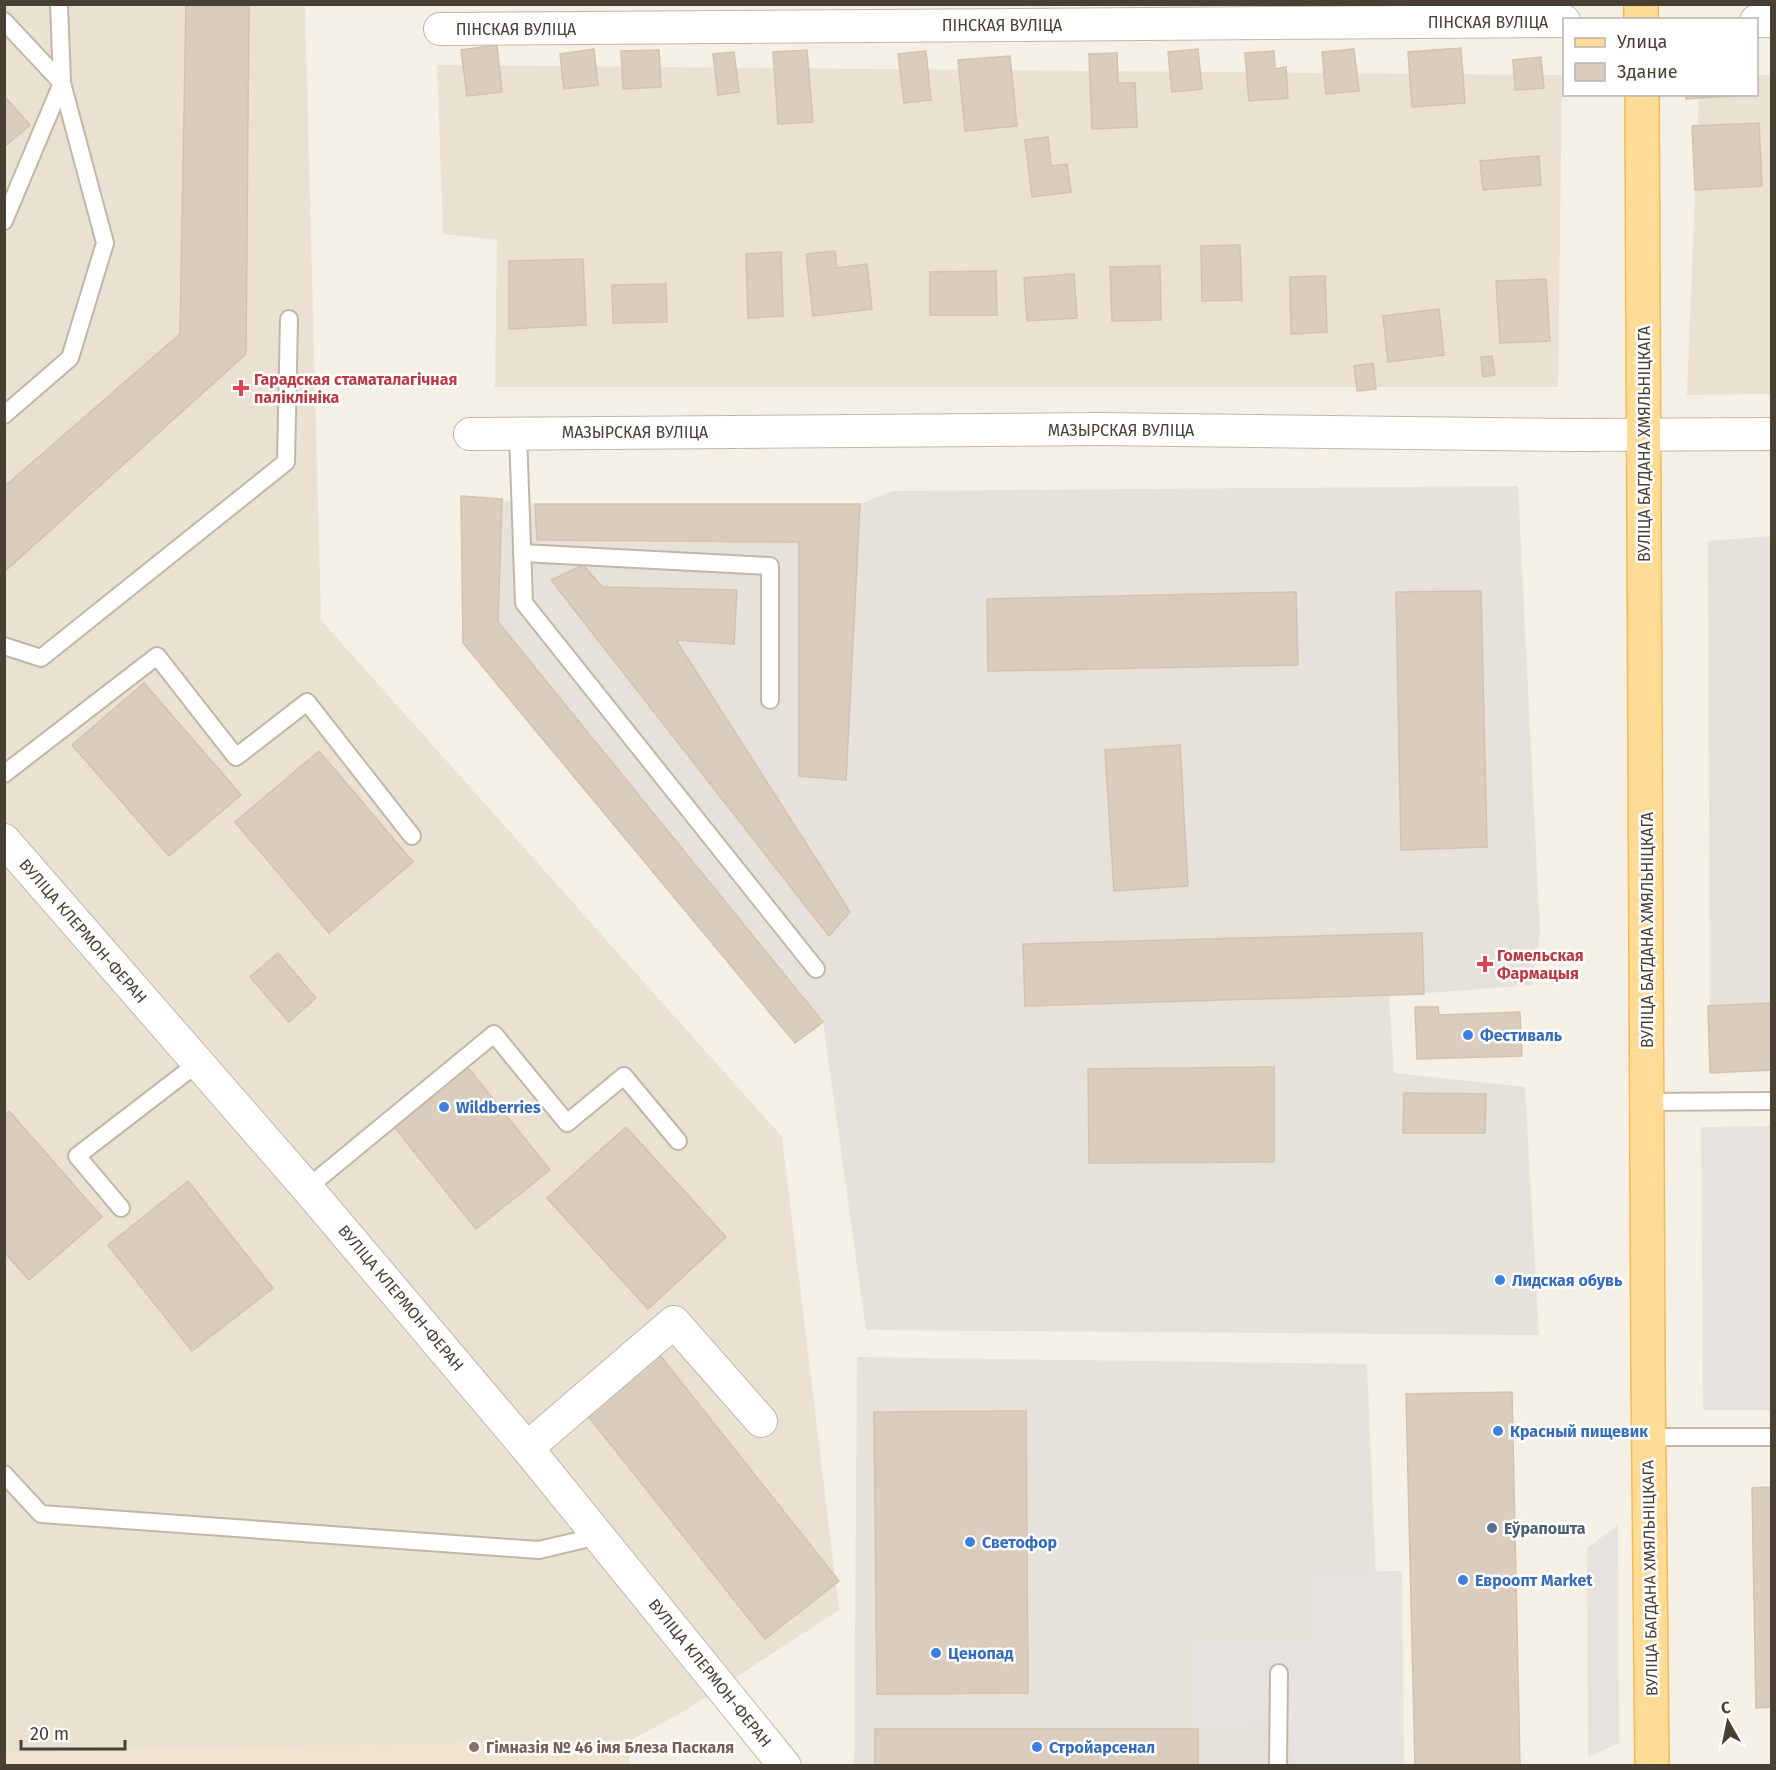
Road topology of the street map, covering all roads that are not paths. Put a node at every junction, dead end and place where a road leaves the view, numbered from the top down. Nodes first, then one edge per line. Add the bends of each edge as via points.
1 (58, 4) edge
2 (4, 21) edge
3 (1563, 21) edge
4 (440, 29) dead end
5 (62, 83) junction
6 (1642, 96) edge
7 (4, 221) edge
8 (289, 319) dead end
9 (4, 415) edge
10 (518, 433) junction
11 (470, 434) dead end
12 (1772, 434) edge
13 (1644, 435) junction
14 (522, 553) junction
15 (4, 646) edge
16 (770, 700) dead end
17 (4, 774) edge
18 (412, 836) dead end
19 (4, 840) edge
20 (816, 969) dead end
21 (198, 1063) junction
22 (1772, 1101) edge
23 (1648, 1102) junction
24 (678, 1141) dead end
25 (307, 1188) junction
26 (121, 1208) dead end
27 (761, 1422) dead end
28 (1649, 1437) junction
29 (1772, 1437) edge
30 (527, 1448) junction
31 (4, 1474) edge
32 (598, 1536) junction
33 (1279, 1673) dead end
34 (785, 1766) edge
35 (1278, 1766) edge
36 (1652, 1766) edge

1 - 5 lane
2 - 5 lane
3 - 4 street, ПІНСКАЯ ВУЛІЦА
5 - 7 lane
5 - 9 lane via 105,243 70,358
6 - 13 main road, ВУЛІЦА БАГДАНА ХМЯЛЬНІЦКАГА
8 - 15 lane via 286,462 41,658
10 - 11 street, МАЗЫРСКАЯ ВУЛІЦА
10 - 13 street, МАЗЫРСКАЯ ВУЛІЦА via 1101,429
10 - 14 lane
12 - 13 street, МАЗЫРСКАЯ ВУЛІЦА
13 - 23 main road, ВУЛІЦА БАГДАНА ХМЯЛЬНІЦКАГА
14 - 16 lane via 770,566
14 - 20 lane via 524,603
17 - 18 lane via 157,656 236,757 307,702
19 - 21 street, ВУЛІЦА КЛЕРМОН-ФЕРАН
21 - 25 street, ВУЛІЦА КЛЕРМОН-ФЕРАН
21 - 26 lane via 77,1156
22 - 23 lane
23 - 28 main road, ВУЛІЦА БАГДАНА ХМЯЛЬНІЦКАГА
24 - 25 lane via 624,1076 567,1123 494,1034
25 - 30 street, ВУЛІЦА КЛЕРМОН-ФЕРАН
27 - 30 street via 674,1322
28 - 29 lane
28 - 36 main road, ВУЛІЦА БАГДАНА ХМЯЛЬНІЦКАГА
30 - 32 street, ВУЛІЦА КЛЕРМОН-ФЕРАН
31 - 32 lane via 41,1514 539,1550
32 - 34 street, ВУЛІЦА КЛЕРМОН-ФЕРАН
33 - 35 lane

